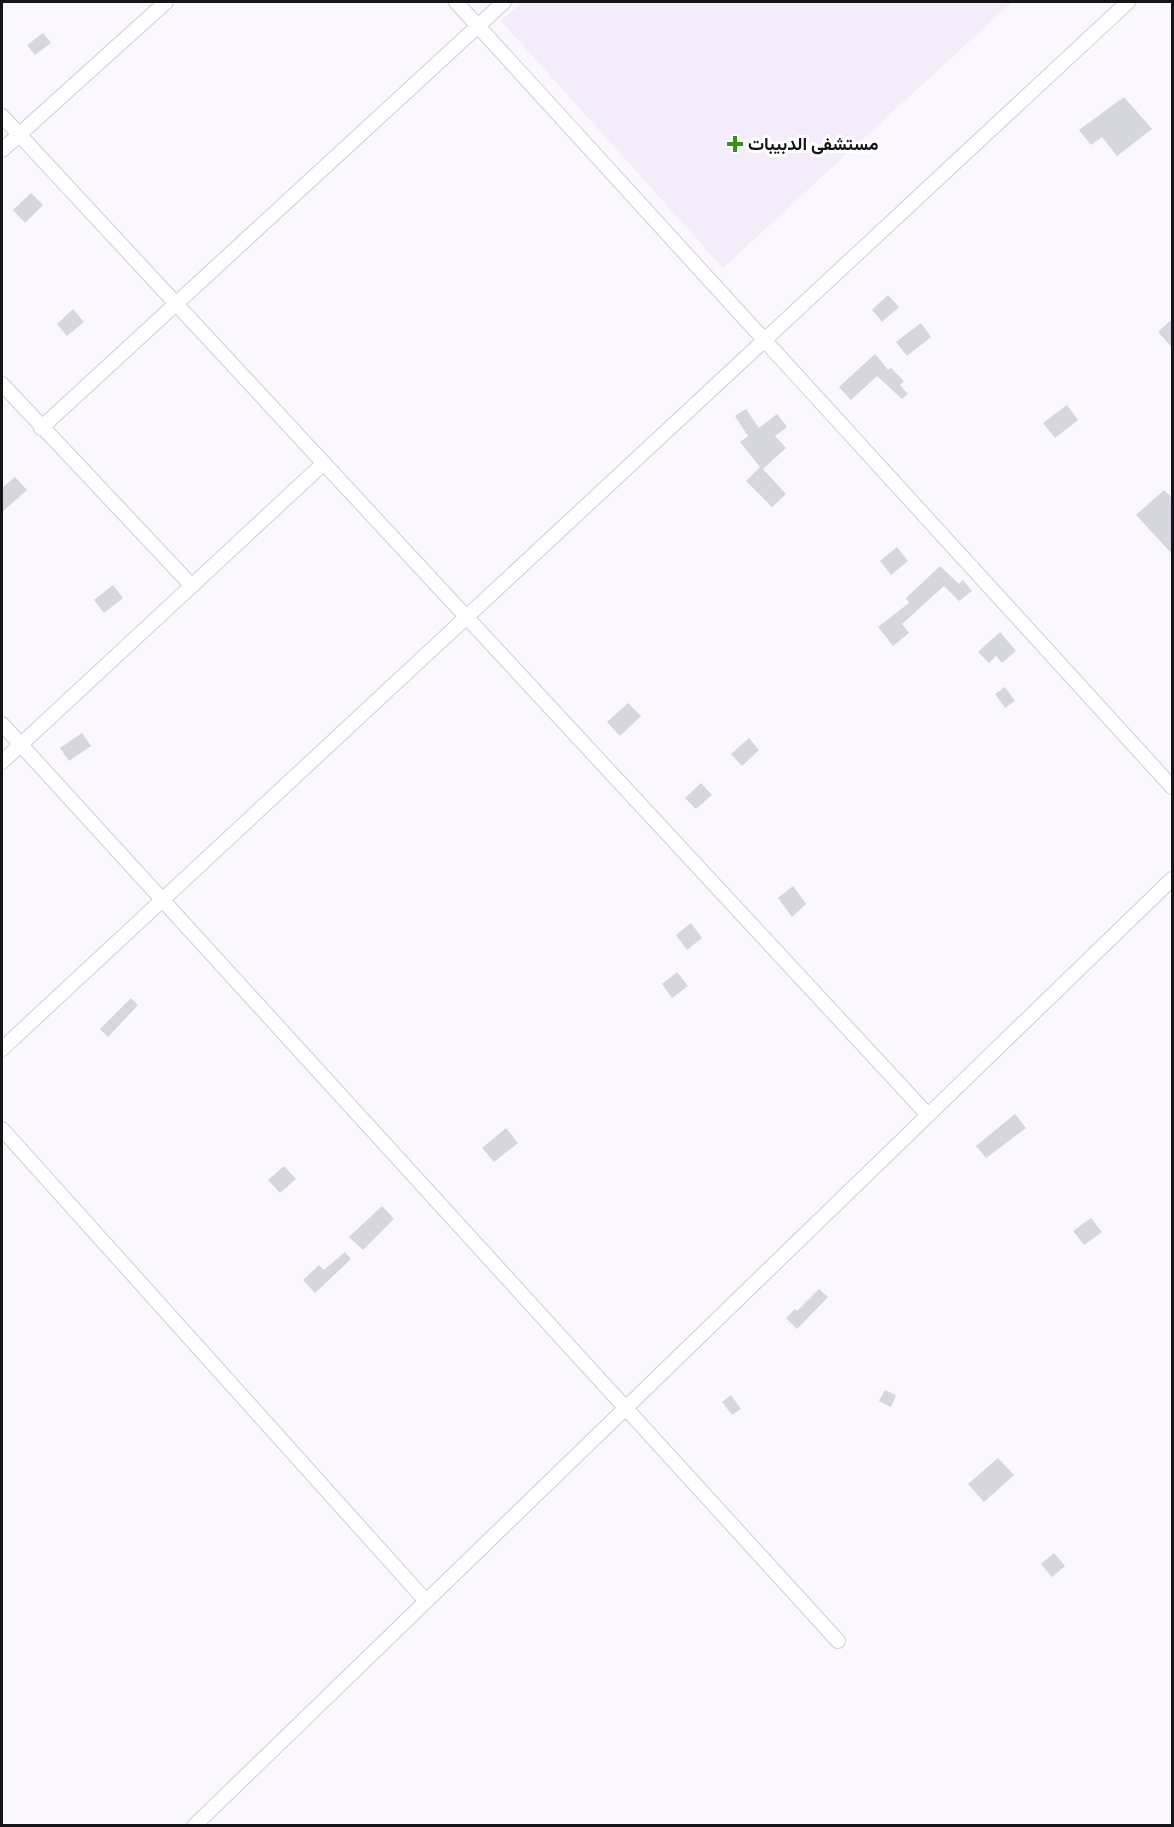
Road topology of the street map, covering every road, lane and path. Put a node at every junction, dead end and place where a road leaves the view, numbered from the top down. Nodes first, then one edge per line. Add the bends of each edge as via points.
1 (166, 2) edge
2 (456, 2) edge
3 (504, 2) edge
4 (1128, 2) edge
5 (477, 26) junction
6 (2, 116) edge
7 (19, 135) junction
8 (2, 150) edge
9 (175, 304) junction
10 (763, 340) junction
11 (2, 384) edge
12 (41, 428) junction
13 (324, 464) junction
14 (192, 586) junction
15 (466, 617) junction
16 (2, 724) edge
17 (20, 745) junction
18 (2, 762) edge
19 (1173, 787) edge
20 (1173, 879) edge
21 (162, 900) junction
22 (2, 1049) edge
23 (928, 1115) junction
24 (2, 1129) edge
25 (626, 1408) junction
26 (426, 1601) junction
27 (838, 1641) dead end
28 (195, 1826) edge

1 - 7 street
2 - 5 street
3 - 5 street
4 - 10 street
5 - 9 street
5 - 10 street
6 - 7 street
7 - 8 street
7 - 9 street
9 - 12 street
9 - 13 street
10 - 15 street
10 - 19 street
11 - 12 street
12 - 14 street
13 - 14 street
13 - 15 street
14 - 17 street
15 - 21 street
15 - 23 street
16 - 17 street
17 - 18 street
17 - 21 street
20 - 23 street
21 - 22 street
21 - 25 street
23 - 25 street
24 - 26 street
25 - 26 street
25 - 27 street
26 - 28 street

